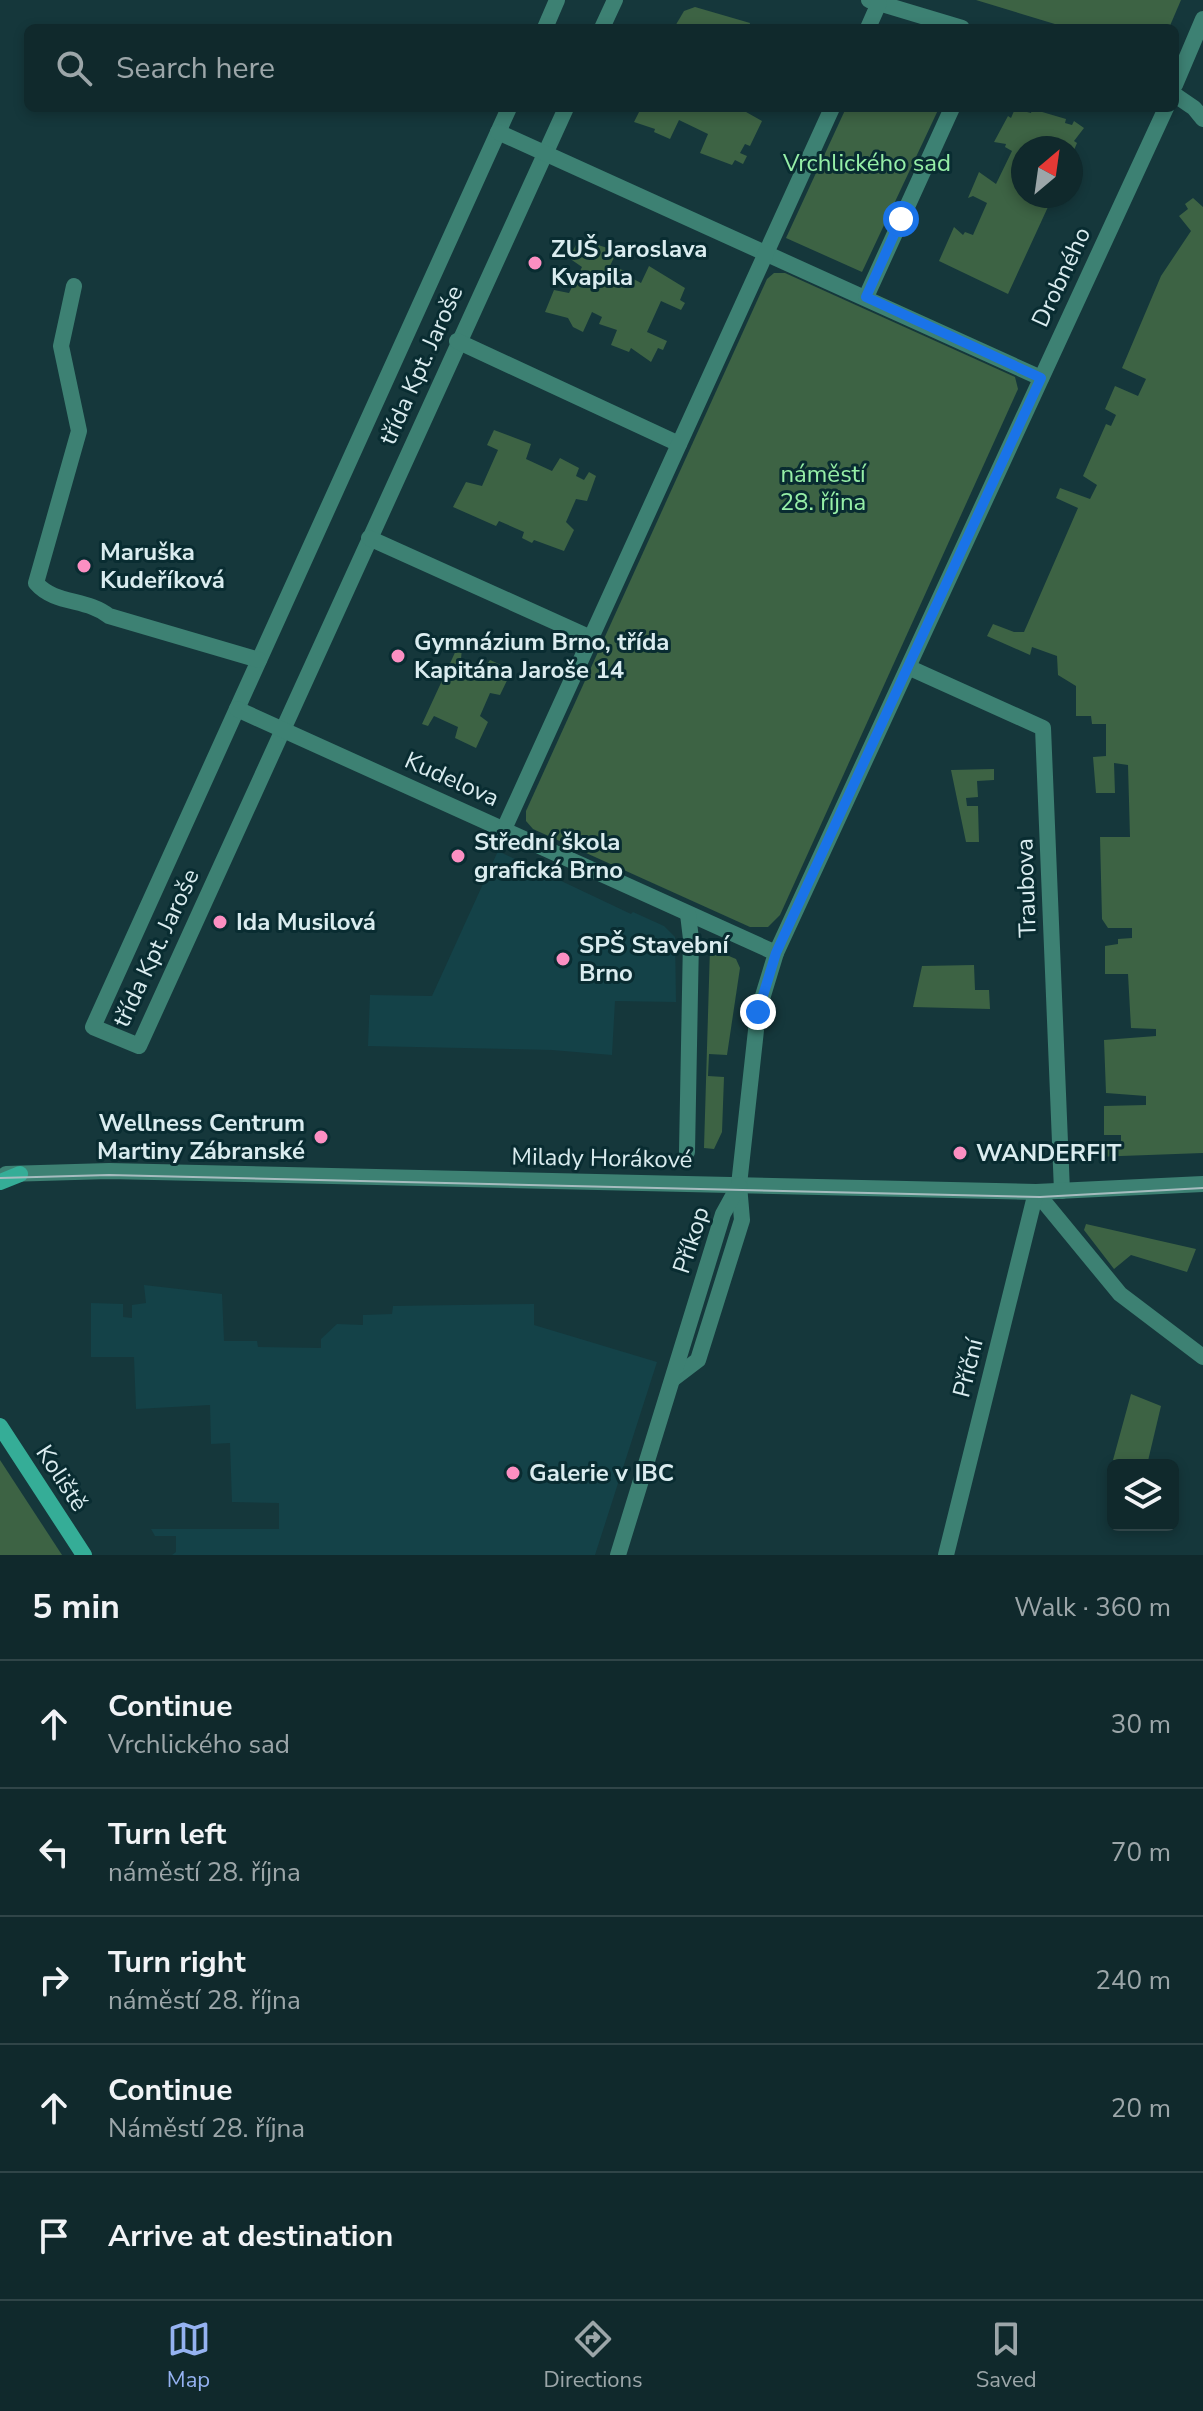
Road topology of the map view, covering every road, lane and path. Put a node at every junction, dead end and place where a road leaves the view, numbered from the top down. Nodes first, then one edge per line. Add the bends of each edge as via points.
1 (557, 0) edge
2 (615, 0) edge
3 (874, 2) edge
4 (1203, 19) edge
5 (547, 24) edge
6 (604, 24) edge
7 (869, 24) edge
8 (948, 24) edge
9 (1179, 76) edge
10 (1179, 98) edge
11 (507, 112) edge
12 (564, 112) edge
13 (830, 112) edge
14 (950, 112) edge
15 (1164, 112) edge
16 (1203, 119) edge
17 (498, 132) junction
18 (546, 152) junction
19 (768, 252) junction
20 (74, 286) dead end
21 (866, 297) junction
22 (457, 341) junction
23 (1041, 378) junction
24 (679, 444) junction
25 (369, 538) junction
26 (591, 638) junction
27 (259, 660) junction
28 (910, 668) junction
29 (237, 709) junction
30 (283, 729) junction
31 (504, 829) junction
32 (688, 914) junction
33 (776, 953) junction
34 (687, 1152) dead end
35 (0, 1174) edge
36 (20, 1174) junction
37 (0, 1182) edge
38 (1203, 1184) edge
39 (739, 1185) junction
40 (1062, 1191) junction
41 (1036, 1192) junction
42 (1203, 1357) edge
43 (0, 1426) edge
44 (84, 1555) edge
45 (618, 1555) edge
46 (946, 1555) edge

1 - 5 street
2 - 6 street
3 - 7 street
3 - 8 street
4 - 9 street
10 - 16 street
11 - 17 street, třída Kpt. Jaroše
12 - 18 street, třída Kpt. Jaroše
13 - 19 street
14 - 21 street
15 - 23 street, Drobného
17 - 18 street
17 - 27 street, třída Kpt. Jaroše
18 - 19 street
18 - 22 street, třída Kpt. Jaroše
19 - 21 street
19 - 24 street
20 - 27 street via 61,346 79,431 36,583 46,594 109,616
21 - 23 street
22 - 24 street
22 - 25 street, třída Kpt. Jaroše
23 - 28 street
24 - 26 street
25 - 26 street
25 - 30 street, třída Kpt. Jaroše
26 - 31 street
27 - 29 street, třída Kpt. Jaroše
28 - 33 street
28 - 40 street, Traubova via 1043,728
29 - 30 street
29 - 30 street, třída Kpt. Jaroše via 93,1027 139,1046
30 - 31 street, Kudelova
31 - 32 street, Kudelova
32 - 33 street, Kudelova
32 - 34 street
33 - 39 street via 758,1012
35 - 36 street, Milady Horákové
36 - 37 main road
36 - 39 street, Milady Horákové via 109,1171
38 - 40 street, Milady Horákové
39 - 41 street, Milady Horákové
39 - 45 street, Příkop via 723,1214
40 - 41 street, Milady Horákové
41 - 42 street via 1120,1294
41 - 46 street, Příční
43 - 44 main road, Koliště

